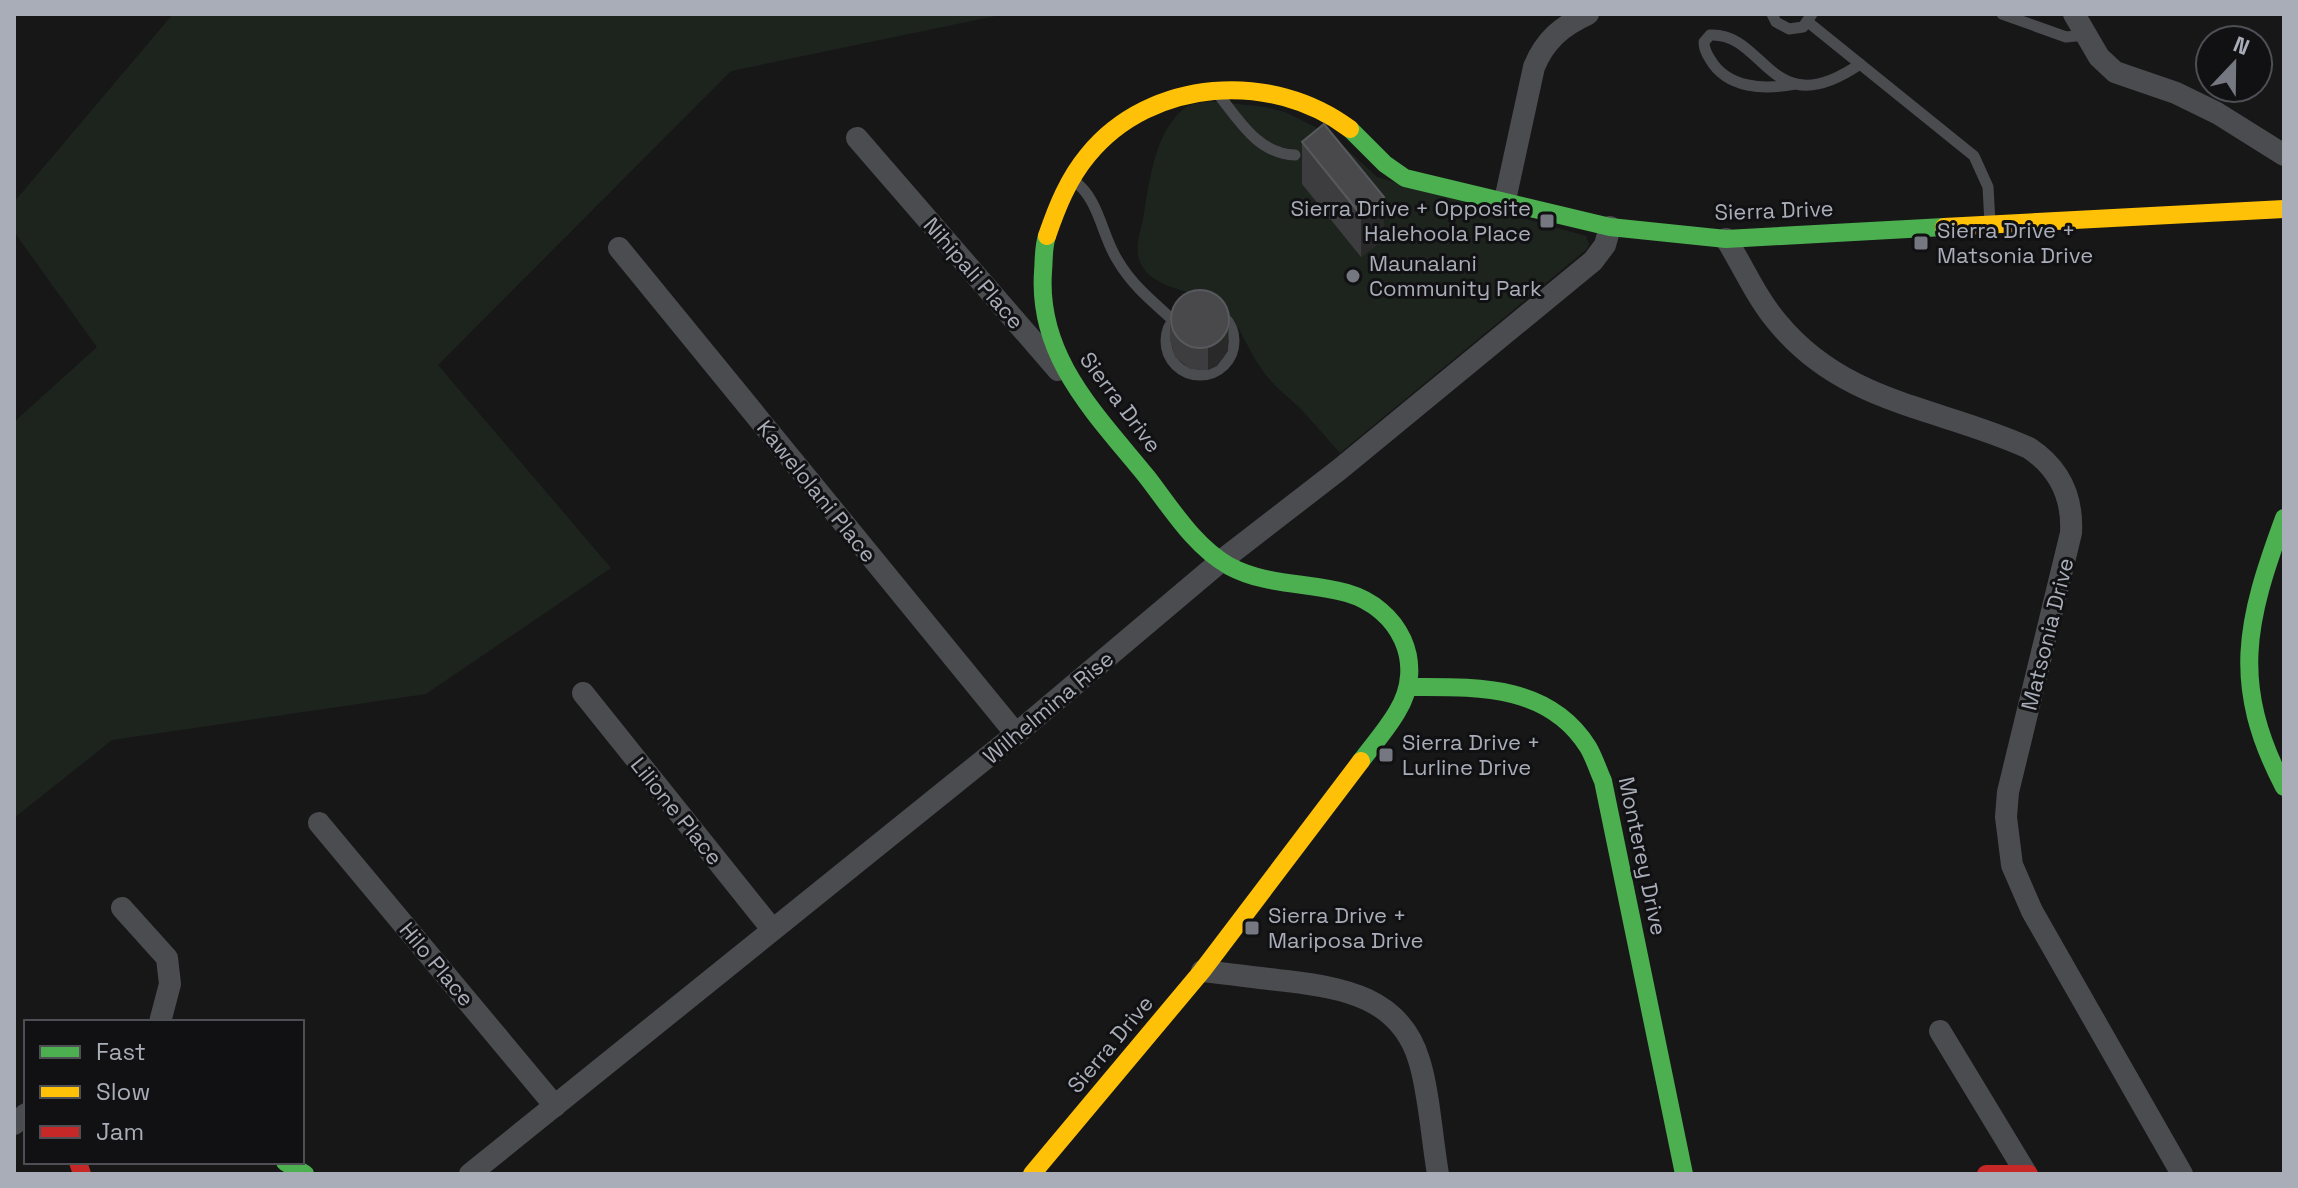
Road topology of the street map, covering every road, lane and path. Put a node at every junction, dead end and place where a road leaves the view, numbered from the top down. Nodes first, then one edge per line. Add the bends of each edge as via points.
1 (1588, 14) edge
2 (1772, 14) edge
3 (2002, 14) edge
4 (2074, 14) edge
5 (1810, 18) edge
6 (2087, 35) junction
7 (1860, 64) junction
8 (1795, 84) junction
9 (1215, 90) junction
10 (857, 138) dead end
11 (1295, 155) dead end
12 (2284, 155) edge
13 (1070, 178) junction
14 (1505, 200) junction
15 (2284, 209) edge
16 (1990, 223) junction
17 (1610, 227) junction
18 (1726, 239) junction
19 (619, 248) dead end
20 (1173, 320) junction
21 (1091, 408) junction
22 (2284, 518) edge
23 (1221, 561) junction
24 (1408, 687) junction
25 (583, 693) dead end
26 (1016, 734) junction
27 (2284, 787) edge
28 (319, 823) dead end
29 (122, 908) dead end
30 (772, 929) junction
31 (1202, 971) junction
32 (161, 1020) edge
33 (1940, 1031) dead end
34 (555, 1106) junction
35 (470, 1174) edge
36 (1032, 1174) edge
37 (1438, 1174) edge
38 (1684, 1174) edge
39 (1986, 1174) edge
40 (2028, 1174) edge
41 (2182, 1174) edge

1 - 14 street via 1555,33 1539,54
2 - 5 lane via 1789,29
3 - 6 lane via 2066,37
4 - 6 street
5 - 7 lane
6 - 12 street via 2115,72 2204,106
7 - 8 lane via 1822,82
7 - 16 lane via 1974,156 1988,187
8 - 8 lane via 1775,76 1728,37 1714,35 1704,42 1715,68 1732,80 1761,88
9 - 11 lane via 1259,143 1276,153
9 - 13 street, Sierra Drive via 1162,102 1122,123
9 - 14 street, Sierra Drive via 1252,90 1297,100 1347,127 1398,174
10 - 21 street, Nihipali Place
13 - 20 lane via 1090,196 1112,251 1130,278
13 - 21 street, Sierra Drive via 1046,236 1042,305 1064,370
14 - 17 street, Sierra Drive
15 - 16 street, Sierra Drive
16 - 18 street, Sierra Drive
17 - 18 street, Sierra Drive
17 - 23 street, Wilhelmina Rise via 1593,261
18 - 41 street, Matsonia Drive via 1777,322 1820,365 1884,398 2029,448 2049,463 2063,484 2071,508 2071,533 2008,792 2007,841 2026,900
19 - 26 street, Kawelolani Place
20 - 20 lane via 1166,340 1179,368 1210,374 1227,362 1235,342 1221,314 1191,308
21 - 23 street, Sierra Drive via 1200,543
22 - 27 street via 2257,594 2249,667 2261,739
23 - 24 street, Sierra Drive via 1252,576 1349,592 1373,602 1393,620 1406,645
23 - 26 street, Wilhelmina Rise
24 - 31 street, Sierra Drive via 1397,713
24 - 38 street, Monterey Drive via 1485,687 1523,694 1557,713 1590,750 1603,781
25 - 30 street, Lilione Place
26 - 30 street, Wilhelmina Rise
28 - 34 street, Hilo Place
29 - 32 street via 167,958 170,984
30 - 34 street, Wilhelmina Rise
31 - 36 street, Sierra Drive
31 - 37 street via 1334,987 1381,1007 1405,1031 1420,1061
33 - 40 street
34 - 35 street, Wilhelmina Rise
39 - 40 street

